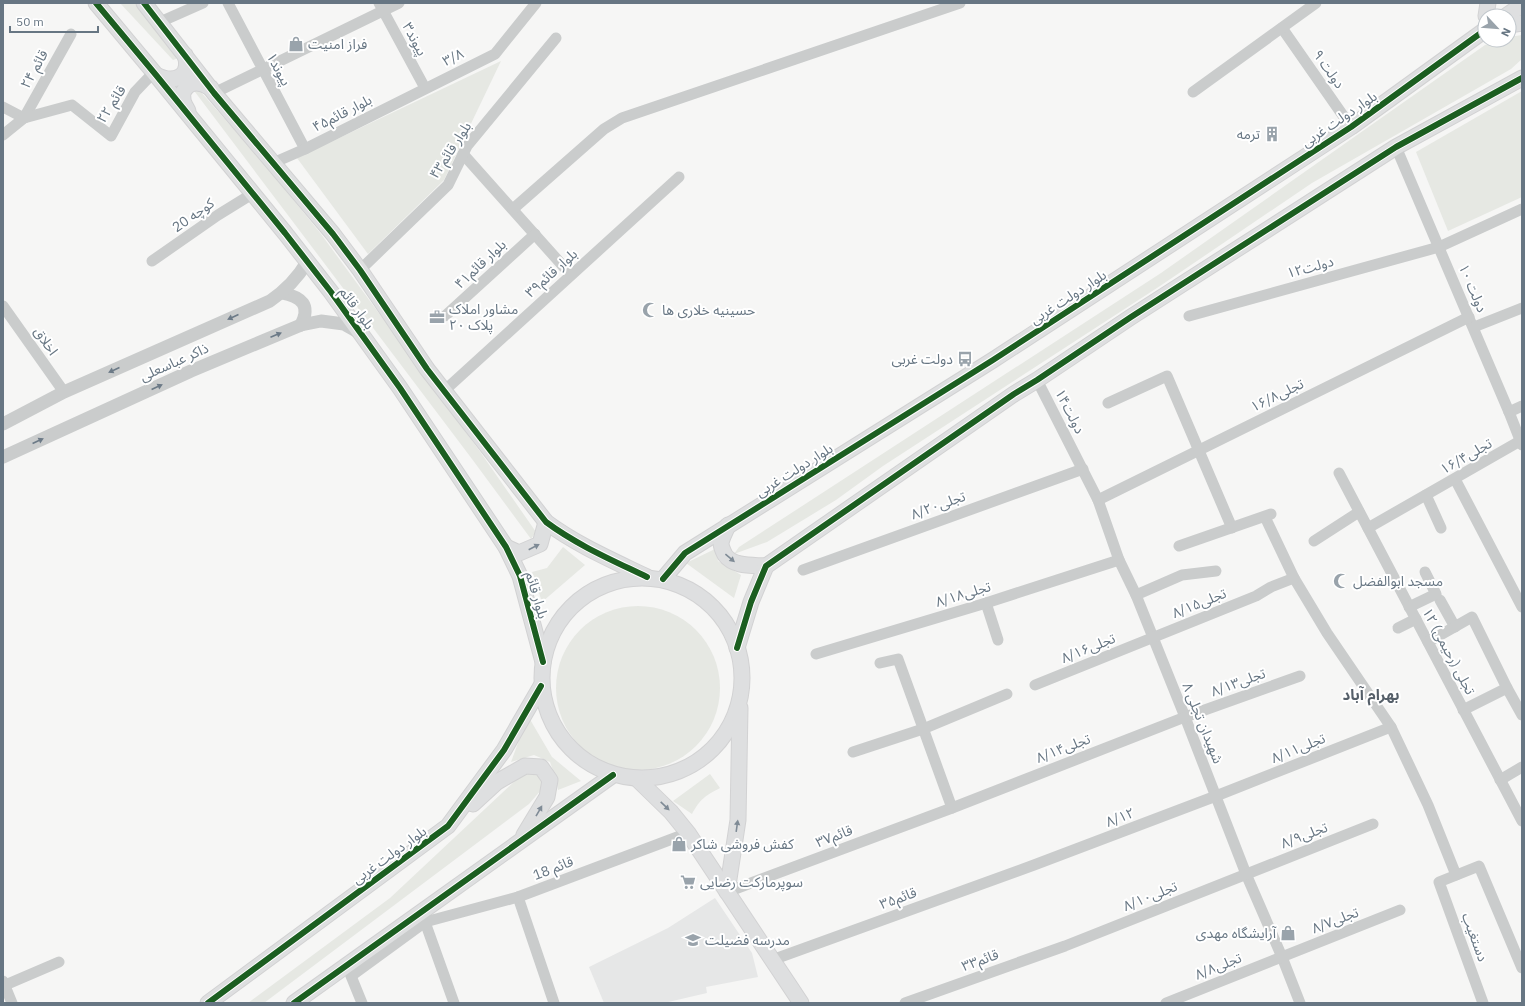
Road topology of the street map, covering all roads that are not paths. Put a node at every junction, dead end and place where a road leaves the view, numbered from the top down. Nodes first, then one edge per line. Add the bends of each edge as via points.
1 (96, 3) edge
2 (144, 3) edge
3 (203, 3) edge
4 (228, 3) edge
5 (399, 3) edge
6 (536, 3) edge
7 (960, 3) edge
8 (1316, 3) edge
9 (946, 5) edge
10 (381, 7) edge
11 (160, 22) junction
12 (1282, 28) junction
13 (71, 34) dead end
14 (1477, 37) edge
15 (556, 38) dead end
16 (185, 55) junction
17 (262, 69) junction
18 (155, 74) junction
19 (1522, 78) edge
20 (425, 88) junction
21 (212, 91) junction
22 (1193, 92) dead end
23 (3, 107) edge
24 (24, 118) junction
25 (192, 119) junction
26 (1351, 127) junction
27 (3, 135) edge
28 (1396, 147) junction
29 (305, 149) junction
30 (463, 154) junction
31 (273, 163) junction
32 (679, 177) dead end
33 (252, 194) junction
34 (512, 209) junction
35 (1522, 209) edge
36 (534, 234) junction
37 (1439, 247) junction
38 (152, 262) dead end
39 (307, 262) junction
40 (360, 270) junction
41 (571, 275) junction
42 (282, 293) junction
43 (3, 306) edge
44 (1522, 308) edge
45 (445, 316) dead end
46 (1188, 316) dead end
47 (1471, 322) junction
48 (300, 325) junction
49 (361, 334) junction
50 (1037, 380) junction
51 (444, 391) junction
52 (64, 392) junction
53 (1108, 403) dead end
54 (1522, 406) edge
55 (1509, 412) junction
56 (3, 424) edge
57 (1521, 443) edge
58 (1199, 450) junction
59 (1075, 455) joint
60 (3, 457) edge
61 (1083, 469) junction
62 (1339, 473) dead end
63 (1456, 479) junction
64 (1426, 495) junction
65 (1098, 500) junction
66 (1359, 512) junction
67 (546, 522) junction
68 (728, 525) junction
69 (1232, 528) junction
70 (1368, 528) junction
71 (1441, 528) dead end
72 (1314, 541) dead end
73 (1179, 546) dead end
74 (506, 547) junction
75 (1119, 560) junction
76 (766, 566) junction
77 (803, 570) dead end
78 (1216, 571) dead end
79 (1425, 572) dead end
80 (646, 578) junction
81 (1294, 578) junction
82 (663, 579) junction
83 (1136, 595) junction
84 (1440, 600) dead end
85 (986, 603) junction
86 (1409, 607) junction
87 (1522, 607) edge
88 (1416, 619) junction
89 (1455, 627) junction
90 (1398, 628) dead end
91 (1153, 638) junction
92 (998, 640) dead end
93 (1428, 642) junction
94 (737, 648) junction
95 (816, 654) dead end
96 (543, 662) junction
97 (880, 663) dead end
98 (1300, 676) dead end
99 (1035, 685) dead end
100 (541, 686) junction
101 (1507, 688) junction
102 (1007, 694) dead end
103 (741, 695) junction
104 (1463, 710) junction
105 (1522, 715) edge
106 (1185, 717) junction
107 (1391, 727) junction
108 (923, 729) junction
109 (853, 752) dead end
110 (1522, 767) edge
111 (613, 775) junction
112 (637, 779) junction
113 (1500, 780) junction
114 (1216, 796) junction
115 (952, 808) junction
116 (1522, 821) edge
117 (1374, 824) dead end
118 (448, 826) junction
119 (688, 833) junction
120 (518, 844) junction
121 (1034, 865) joint
122 (1246, 874) junction
123 (1456, 875) junction
124 (727, 892) junction
125 (518, 897) junction
126 (1400, 910) dead end
127 (425, 922) junction
128 (1065, 946) joint
129 (1282, 957) junction
130 (772, 960) junction
131 (59, 962) dead end
132 (1522, 968) edge
133 (4, 985) edge
134 (12, 1003) edge
135 (208, 1003) edge
136 (294, 1003) edge
137 (362, 1003) edge
138 (454, 1003) edge
139 (554, 1003) edge
140 (801, 1003) edge
141 (905, 1003) edge
142 (1166, 1003) edge
143 (1300, 1003) edge
144 (1483, 1003) edge

1 - 18 main road, بلوار قائم
2 - 11 main road, بلوار قائم
3 - 11 street
4 - 17 street, پیوند۱
5 - 10 street
6 - 20 street, ۳/۸ via 495,54
7 - 9 street
8 - 12 street
9 - 34 street via 622,118 604,129
10 - 17 street
10 - 20 street, پیوند۳
11 - 16 main road, بلوار قائم
12 - 22 street
12 - 26 street, ۹ دولت
13 - 24 street, ۲۴ قائم
14 - 26 main road, بلوار دولت غربی
15 - 30 street, بلوار قائم۴۳
16 - 18 main road via 186,67 180,77 172,80
16 - 21 main road, بلوار قائم
17 - 21 street
17 - 29 street, پیوند۱
18 - 24 street, قائم ۲۲ via 135,92 111,136 72,105
18 - 25 main road, بلوار قائم
19 - 28 main road
20 - 29 street, بلوار قائم۴۵
21 - 25 main road via 202,83 192,83 184,90 183,100
21 - 31 main road, بلوار قائم
23 - 24 street
24 - 27 street
25 - 33 main road, بلوار قائم
26 - 68 main road, بلوار دولت غربی via 993,360
28 - 37 street, ۱۰ دولت
28 - 50 main road
29 - 31 street, بلوار قائم۴۵
30 - 34 street
30 - 40 street, بلوار قائم۴۳ via 448,185
31 - 40 main road, بلوار قائم
32 - 41 street, بلوار قائم۳۹
33 - 38 street, کوچه 20
33 - 39 main road, بلوار قائم
34 - 36 street
35 - 37 street, ۱۲دولت
36 - 41 street
36 - 45 street, بلوار قائم۴۱
37 - 46 street, ۱۲دولت
37 - 47 street, ۱۰ دولت
39 - 42 street, ذاکر عباسعلی via 300,275
39 - 49 main road, بلوار قائم
40 - 51 main road, بلوار قائم
41 - 51 street, بلوار قائم۳۹
42 - 48 street via 300,299 305,307 305,316
42 -> 52 street, ذاکر عباسعلی via 270,301
43 - 52 street, اخلاق
44 - 47 street, تجلی۱۶/۸
47 - 55 street, ۱۰ دولت
47 - 58 street, تجلی۱۶/۸
48 - 49 street, ذاکر عباسعلی via 321,321 344,324
60 -> 48 street, ذاکر عباسعلی via 191,371
49 - 74 main road, بلوار قائم
50 - 59 street, ۱۴دولت
50 - 76 main road
51 - 67 main road, بلوار قائم
52 - 56 street, ذاکر عباسعلی
53 - 58 street via 1167,376
54 - 55 street
55 - 57 street, ۱۰ دولت
57 - 63 street, تجلی۱۶/۴
58 - 65 street, تجلی۱۶/۸
58 - 69 street
59 - 61 street, شهیدان تجلی ۸
61 - 65 street, شهیدان تجلی ۸
61 - 77 street, تجلی۸/۲۰
62 - 66 street, ۱۲ تجلی (رحیمی)
63 - 64 street, تجلی۱۶/۴
63 - 87 street
64 - 70 street, تجلی۱۶/۴
64 - 71 street
65 - 75 street, شهیدان تجلی ۸
66 - 70 street, ۱۲ تجلی (رحیمی)
66 - 72 street
74 -> 67 main road via 519,553 540,544
67 - 80 main road, بلوار قائم via 584,546
68 -> 76 main road via 721,544 727,557 740,564
68 - 82 main road, بلوار دولت غربی via 684,553
69 - 73 street
69 - 81 street via 1268,515
70 - 86 street, ۱۲ تجلی (رحیمی)
74 - 96 main road, بلوار قائم via 520,576
75 - 83 street, شهیدان تجلی ۸
75 - 85 street, تجلی۸/۱۸
76 - 94 main road via 751,602
78 - 83 street via 1182,575
79 - 86 street via 1436,594
80 - 82 main road
80 - 96 main road via 622,579 599,587 579,600 562,617 550,638
81 - 91 street, تجلی۸/۱۵
81 - 107 street via 1339,652
82 - 94 main road via 692,591 712,606 727,625
83 - 91 street, شهیدان تجلی ۸
84 - 89 street
85 - 92 street
85 - 95 street, تجلی۸/۱۸
86 - 88 street, ۱۲ تجلی (رحیمی)
88 - 90 street
88 - 93 street, ۱۲ تجلی (رحیمی)
89 - 93 street
89 - 101 street via 1472,617
91 - 99 street, تجلی۸/۱۶
91 - 106 street, شهیدان تجلی ۸
93 - 104 street, ۱۲ تجلی (رحیمی)
94 - 103 main road via 742,670
96 - 100 main road
97 - 108 street via 898,659
98 - 106 street, تجلی۸/۱۳
100 - 111 main road via 546,710 556,732 571,750 591,765
100 - 118 main road, بلوار دولت غربی via 504,750
101 - 104 street
101 - 105 street
102 - 108 street
103 - 112 main road via 734,718 721,739 704,757 684,770 661,777
124 -> 103 main road via 738,820
104 - 113 street, ۱۲ تجلی (رحیمی)
106 - 114 street, شهیدان تجلی ۸
106 - 115 street, تجلی۸‌/۱۴
107 - 114 street, تجلی۸/۱۱
107 - 123 street via 1428,805
108 - 109 street
108 - 115 street
110 - 113 street
111 - 112 main road
111 - 120 main road
112 -> 119 main road via 671,812
113 - 116 street, ۱۲ تجلی (رحیمی)
114 - 121 street, ۸/۱۲
114 - 122 street, شهیدان تجلی ۸
115 - 124 street, قائم۳۷
117 - 122 street, تجلی۸/۹
120 -> 118 main road via 547,797 550,780 541,767 525,766 497,782
118 - 135 main road, بلوار دولت غربی
119 - 124 main road
119 - 125 street, 18 قائم
120 - 136 main road
121 - 130 street, قائم۳۵
122 - 128 street, تجلی۸/۱۰
122 - 129 street, شهیدان تجلی ۸
123 - 132 street via 1479,866
123 - 144 street, دستغیب via 1439,882
124 - 130 main road
125 - 127 street, 18 قائم
125 - 139 street
126 - 129 street, تجلی۸/۷
127 - 137 street via 351,976
127 - 138 street
128 - 141 street, قائم۳۳
129 - 142 street, تجلی۸/۸
129 - 143 street, شهیدان تجلی ۸
130 - 140 main road
131 - 133 street
133 - 134 street

